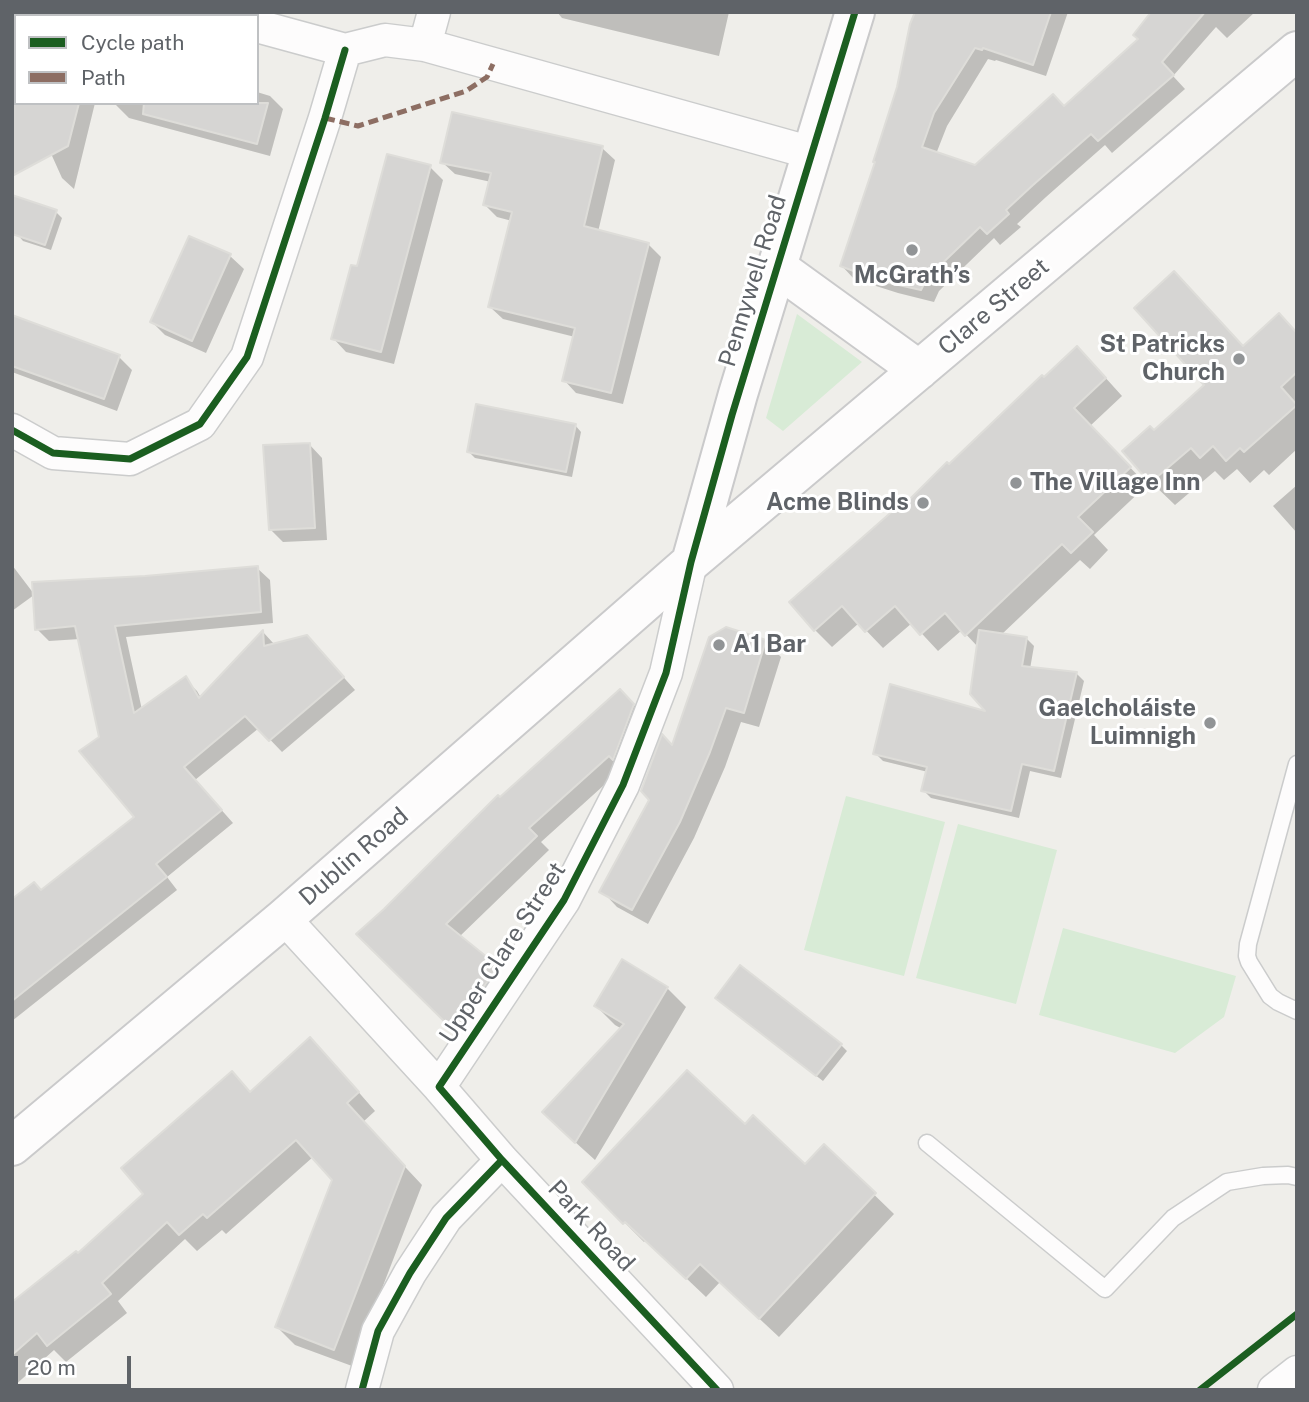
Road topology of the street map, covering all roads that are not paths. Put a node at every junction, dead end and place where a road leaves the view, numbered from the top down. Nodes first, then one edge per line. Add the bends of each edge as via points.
1 (435, 12) edge
2 (855, 12) edge
3 (259, 27) edge
4 (425, 45) junction
5 (345, 50) junction
6 (1297, 51) edge
7 (812, 153) junction
8 (778, 268) junction
9 (919, 370) junction
10 (12, 430) edge
11 (691, 562) junction
12 (1297, 764) edge
13 (284, 918) junction
14 (1297, 1011) edge
15 (439, 1087) junction
16 (927, 1143) dead end
17 (12, 1146) edge
18 (502, 1160) junction
19 (1297, 1177) edge
20 (1297, 1372) edge
21 (716, 1389) edge
22 (362, 1390) edge
23 (1274, 1390) edge

1 - 4 street
2 - 7 main road, Pennywell Road
3 - 5 street
4 - 5 street via 385,40
4 - 7 street
5 - 10 street via 247,357 200,424 130,459 53,453
6 - 9 main road, Clare Street
7 - 8 main road, Pennywell Road
8 - 9 main road
8 - 11 main road, Pennywell Road
9 - 11 main road, Clare Street
11 - 13 main road, Dublin Road
11 - 15 street, Upper Clare Street via 666,673 623,785 565,900
12 - 14 lane via 1247,956 1270,996
13 - 15 street, Park Road
13 - 17 main road, Dublin Road
15 - 18 street, Park Road
16 - 19 lane via 1105,1289 1173,1218 1227,1182
18 - 21 street, Park Road
18 - 22 street via 446,1219 410,1273 378,1331
20 - 23 street

